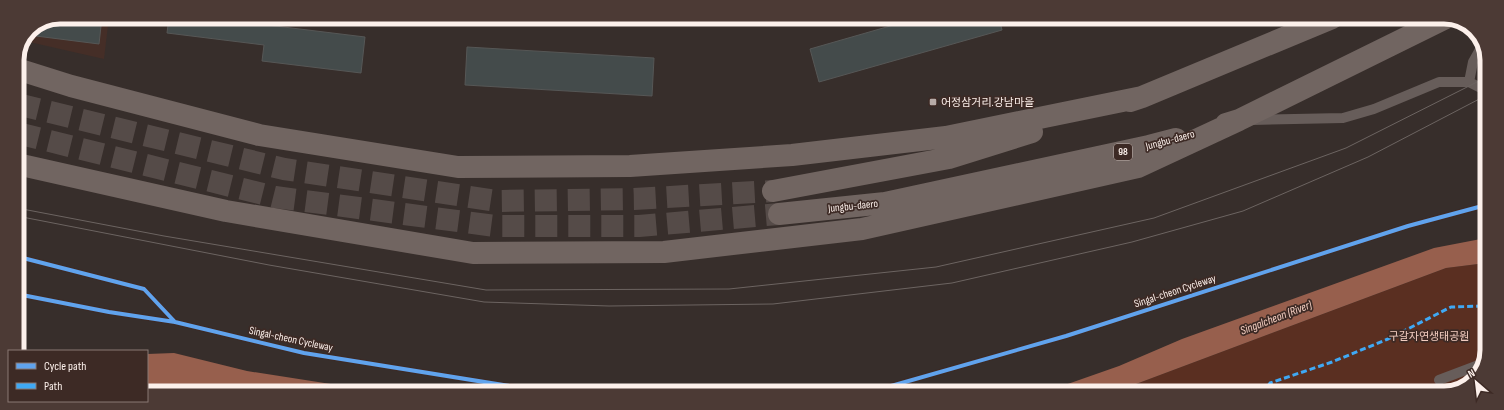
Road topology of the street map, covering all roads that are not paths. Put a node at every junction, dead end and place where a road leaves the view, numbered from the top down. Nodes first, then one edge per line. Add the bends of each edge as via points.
1 (1318, 24) edge
2 (1434, 24) edge
3 (1479, 52) edge
4 (24, 70) edge
5 (1469, 82) junction
6 (1480, 88) edge
7 (1142, 97) junction
8 (1239, 120) junction
9 (24, 166) edge
10 (773, 191) tunnel mouth
11 (778, 214) tunnel mouth
12 (1456, 374) edge
13 (1439, 380) dead end

1 - 7 main road
2 - 8 main road, Jungbu-daero / 98
3 - 5 lane via 1473,62
4 - 7 main road via 71,86 259,135 458,167 630,166 792,155 946,137
5 - 6 lane
5 - 8 lane via 1439,82 1374,109 1343,118
7 - 10 main road via 949,158
8 - 9 main road via 1138,168 862,229 664,252 473,253 226,211
8 - 11 main road, Jungbu-daero / 98 via 1149,146 885,203
12 - 13 lane

